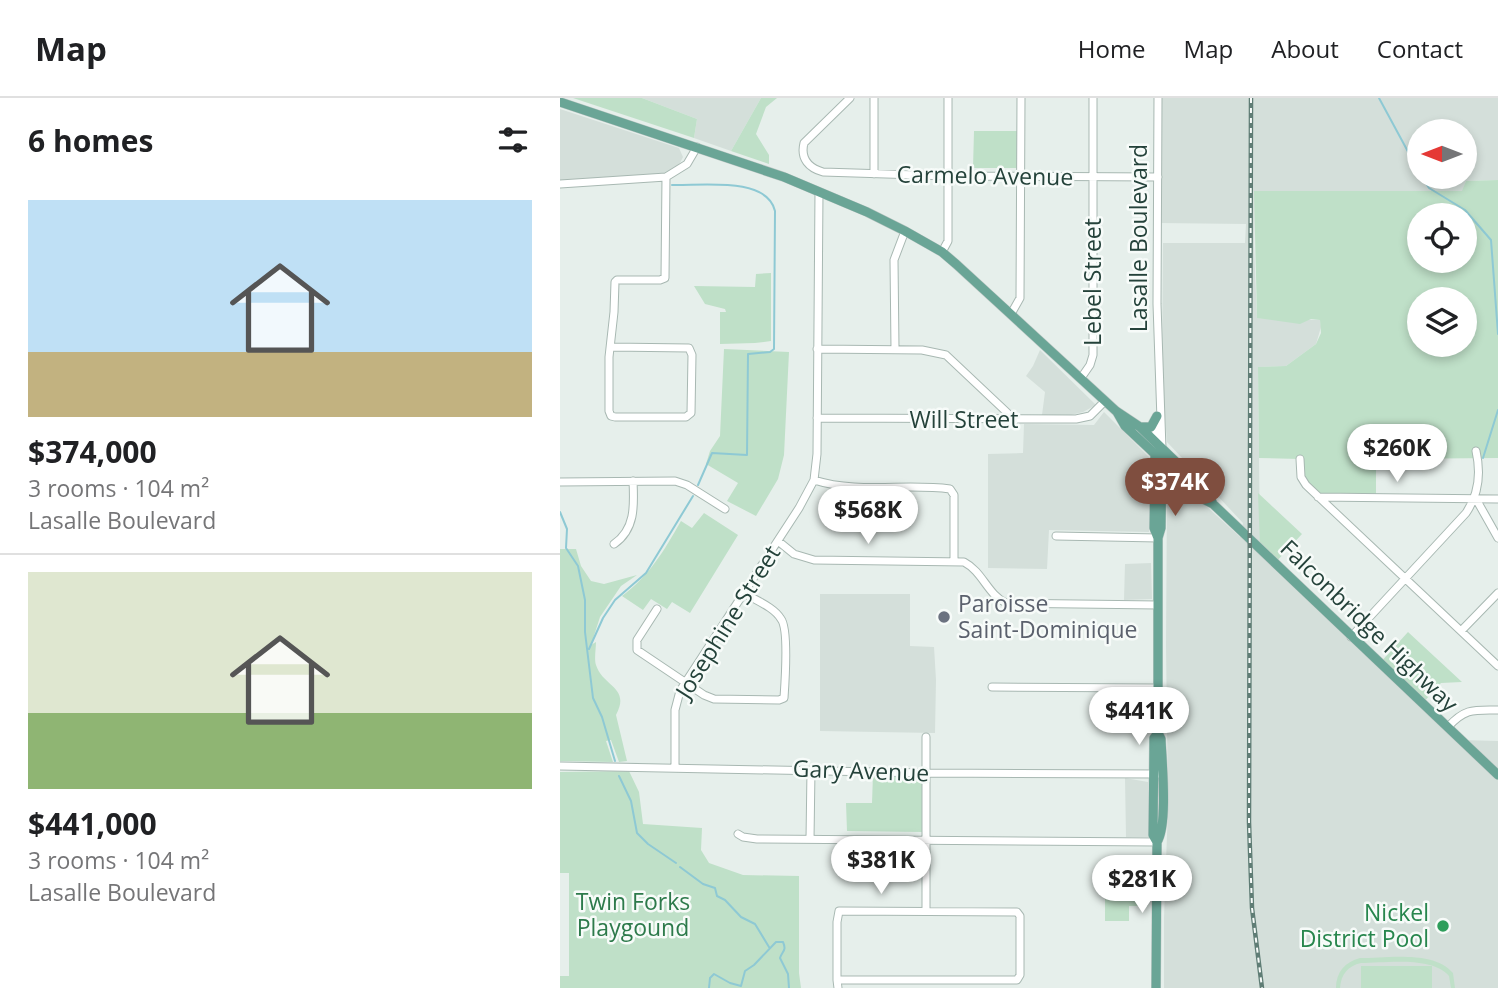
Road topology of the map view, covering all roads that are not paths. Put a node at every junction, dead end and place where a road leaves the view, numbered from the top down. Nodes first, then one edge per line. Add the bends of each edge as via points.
1 (850, 98) edge
2 (874, 98) edge
3 (948, 98) edge
4 (1021, 98) edge
5 (1093, 98) edge
6 (1158, 98) edge
7 (560, 102) edge
8 (697, 147) junction
9 (874, 174) junction
10 (948, 176) junction
11 (1021, 176) junction
12 (666, 177) junction
13 (1093, 177) junction
14 (1158, 177) junction
15 (560, 184) edge
16 (819, 192) junction
17 (905, 231) junction
18 (942, 252) junction
19 (1011, 314) junction
20 (611, 347) junction
21 (817, 349) junction
22 (895, 349) junction
23 (1081, 378) junction
24 (1158, 378) junction
25 (1105, 401) junction
26 (1116, 411) junction
27 (1157, 416) junction
28 (817, 418) junction
29 (1015, 421) junction
30 (1140, 427) junction
31 (1158, 451) junction
32 (1476, 451) dead end
33 (1300, 459) dead end
34 (814, 480) junction
35 (633, 481) junction
36 (560, 482) edge
37 (1184, 482) junction
38 (1161, 494) junction
39 (1318, 497) junction
40 (1476, 499) junction
41 (1498, 499) edge
42 (1213, 504) junction
43 (725, 509) dead end
44 (1056, 536) dead end
45 (1158, 538) junction
46 (1498, 538) edge
47 (778, 541) junction
48 (614, 544) dead end
49 (954, 561) junction
50 (1405, 579) junction
51 (744, 593) junction
52 (1498, 593) edge
53 (1158, 605) junction
54 (657, 609) dead end
55 (1461, 631) junction
56 (1351, 637) junction
57 (1498, 666) edge
58 (685, 683) junction
59 (992, 687) dead end
60 (1158, 688) junction
61 (1498, 710) edge
62 (1448, 727) junction
63 (926, 737) dead end
64 (560, 766) edge
65 (675, 768) junction
66 (811, 770) junction
67 (926, 773) junction
68 (1158, 774) junction
69 (1498, 775) edge
70 (738, 834) dead end
71 (810, 839) junction
72 (926, 841) junction
73 (1157, 842) junction
74 (926, 911) junction
75 (838, 984) edge
76 (1156, 988) edge

1 - 9 street, Carmelo Avenue via 804,143 803,155 813,169 823,172
2 - 9 street
3 - 10 street
4 - 11 street
5 - 13 street, Lebel Street
6 - 14 street, Lasalle Boulevard
7 - 8 main road, Falconbridge Highway
8 - 12 street via 687,164
8 - 16 main road, Falconbridge Highway
9 - 10 street, Carmelo Avenue
10 - 11 street, Carmelo Avenue
10 - 18 street via 948,230
11 - 13 street, Carmelo Avenue
11 - 19 street via 1020,298
12 - 15 street
12 - 20 street via 666,277 616,281
13 - 14 street, Carmelo Avenue
13 - 23 street, Lebel Street via 1093,355
14 - 24 street, Lasalle Boulevard
16 - 17 main road, Falconbridge Highway
16 - 21 street, Josephine Street
17 - 18 main road, Falconbridge Highway
17 - 22 street via 894,260
18 - 19 main road, Falconbridge Highway
19 - 23 main road, Falconbridge Highway
20 - 20 street via 611,416 685,417 691,413 689,348
21 - 22 street
21 - 28 street, Josephine Street
22 - 29 street via 946,355
23 - 25 main road, Falconbridge Highway
24 - 27 street, Lasalle Boulevard
24 - 31 street, Lasalle Boulevard
25 - 26 main road, Falconbridge Highway
25 - 29 street, Will Street via 1085,418
26 - 30 main road, Falconbridge Highway
26 - 31 main road, Falconbridge Highway via 1125,426
27 - 30 main road via 1153,425
27 - 31 street, Lasalle Boulevard
28 - 29 street, Will Street
28 - 34 street, Josephine Street
30 - 31 main road, Falconbridge Highway
31 - 37 main road, Falconbridge Highway
31 - 38 main road, Lasalle Boulevard
31 - 42 main road, Falconbridge Highway via 1208,493
31 - 45 main road, Lasalle Boulevard via 1154,528
32 - 40 street
33 - 39 street via 1303,481
34 - 47 street, Josephine Street
34 - 49 street via 848,487 950,489 954,495
35 - 36 street
35 - 43 street via 675,481
35 - 48 street via 632,518
37 - 38 main road via 1171,481
37 - 42 main road, Falconbridge Highway
38 - 45 main road, Lasalle Boulevard
39 - 40 street
39 - 50 street
40 - 41 street
40 - 46 street
40 - 50 street
42 - 56 main road, Falconbridge Highway
44 - 45 street
45 - 53 main road, Lasalle Boulevard
47 - 49 street via 794,554 814,560
47 - 51 street, Josephine Street
49 - 53 street via 972,566 990,591 1006,603
50 - 55 street
50 - 56 street
51 - 58 street, Josephine Street
51 - 58 street via 775,612 785,626 784,698 714,699
52 - 55 street
53 - 60 main road, Lasalle Boulevard
54 - 58 street via 637,640 637,650
55 - 57 street
56 - 62 main road, Falconbridge Highway
58 - 65 street, Josephine Street via 675,710
59 - 60 street
60 - 68 main road, Lasalle Boulevard via 1158,733 1154,738
61 - 62 street via 1470,710
62 - 69 main road, Falconbridge Highway
63 - 67 street
64 - 65 street, Gary Avenue
65 - 66 street, Gary Avenue
66 - 67 street, Gary Avenue
66 - 71 street
67 - 68 street, Gary Avenue
67 - 72 street
68 - 73 main road, Lasalle Boulevard via 1162,835
70 - 71 street via 757,839
71 - 72 street
72 - 73 street
72 - 74 street
73 - 76 main road, Lasalle Boulevard
74 - 75 street via 839,911
74 - 75 street via 1017,912 1017,980

